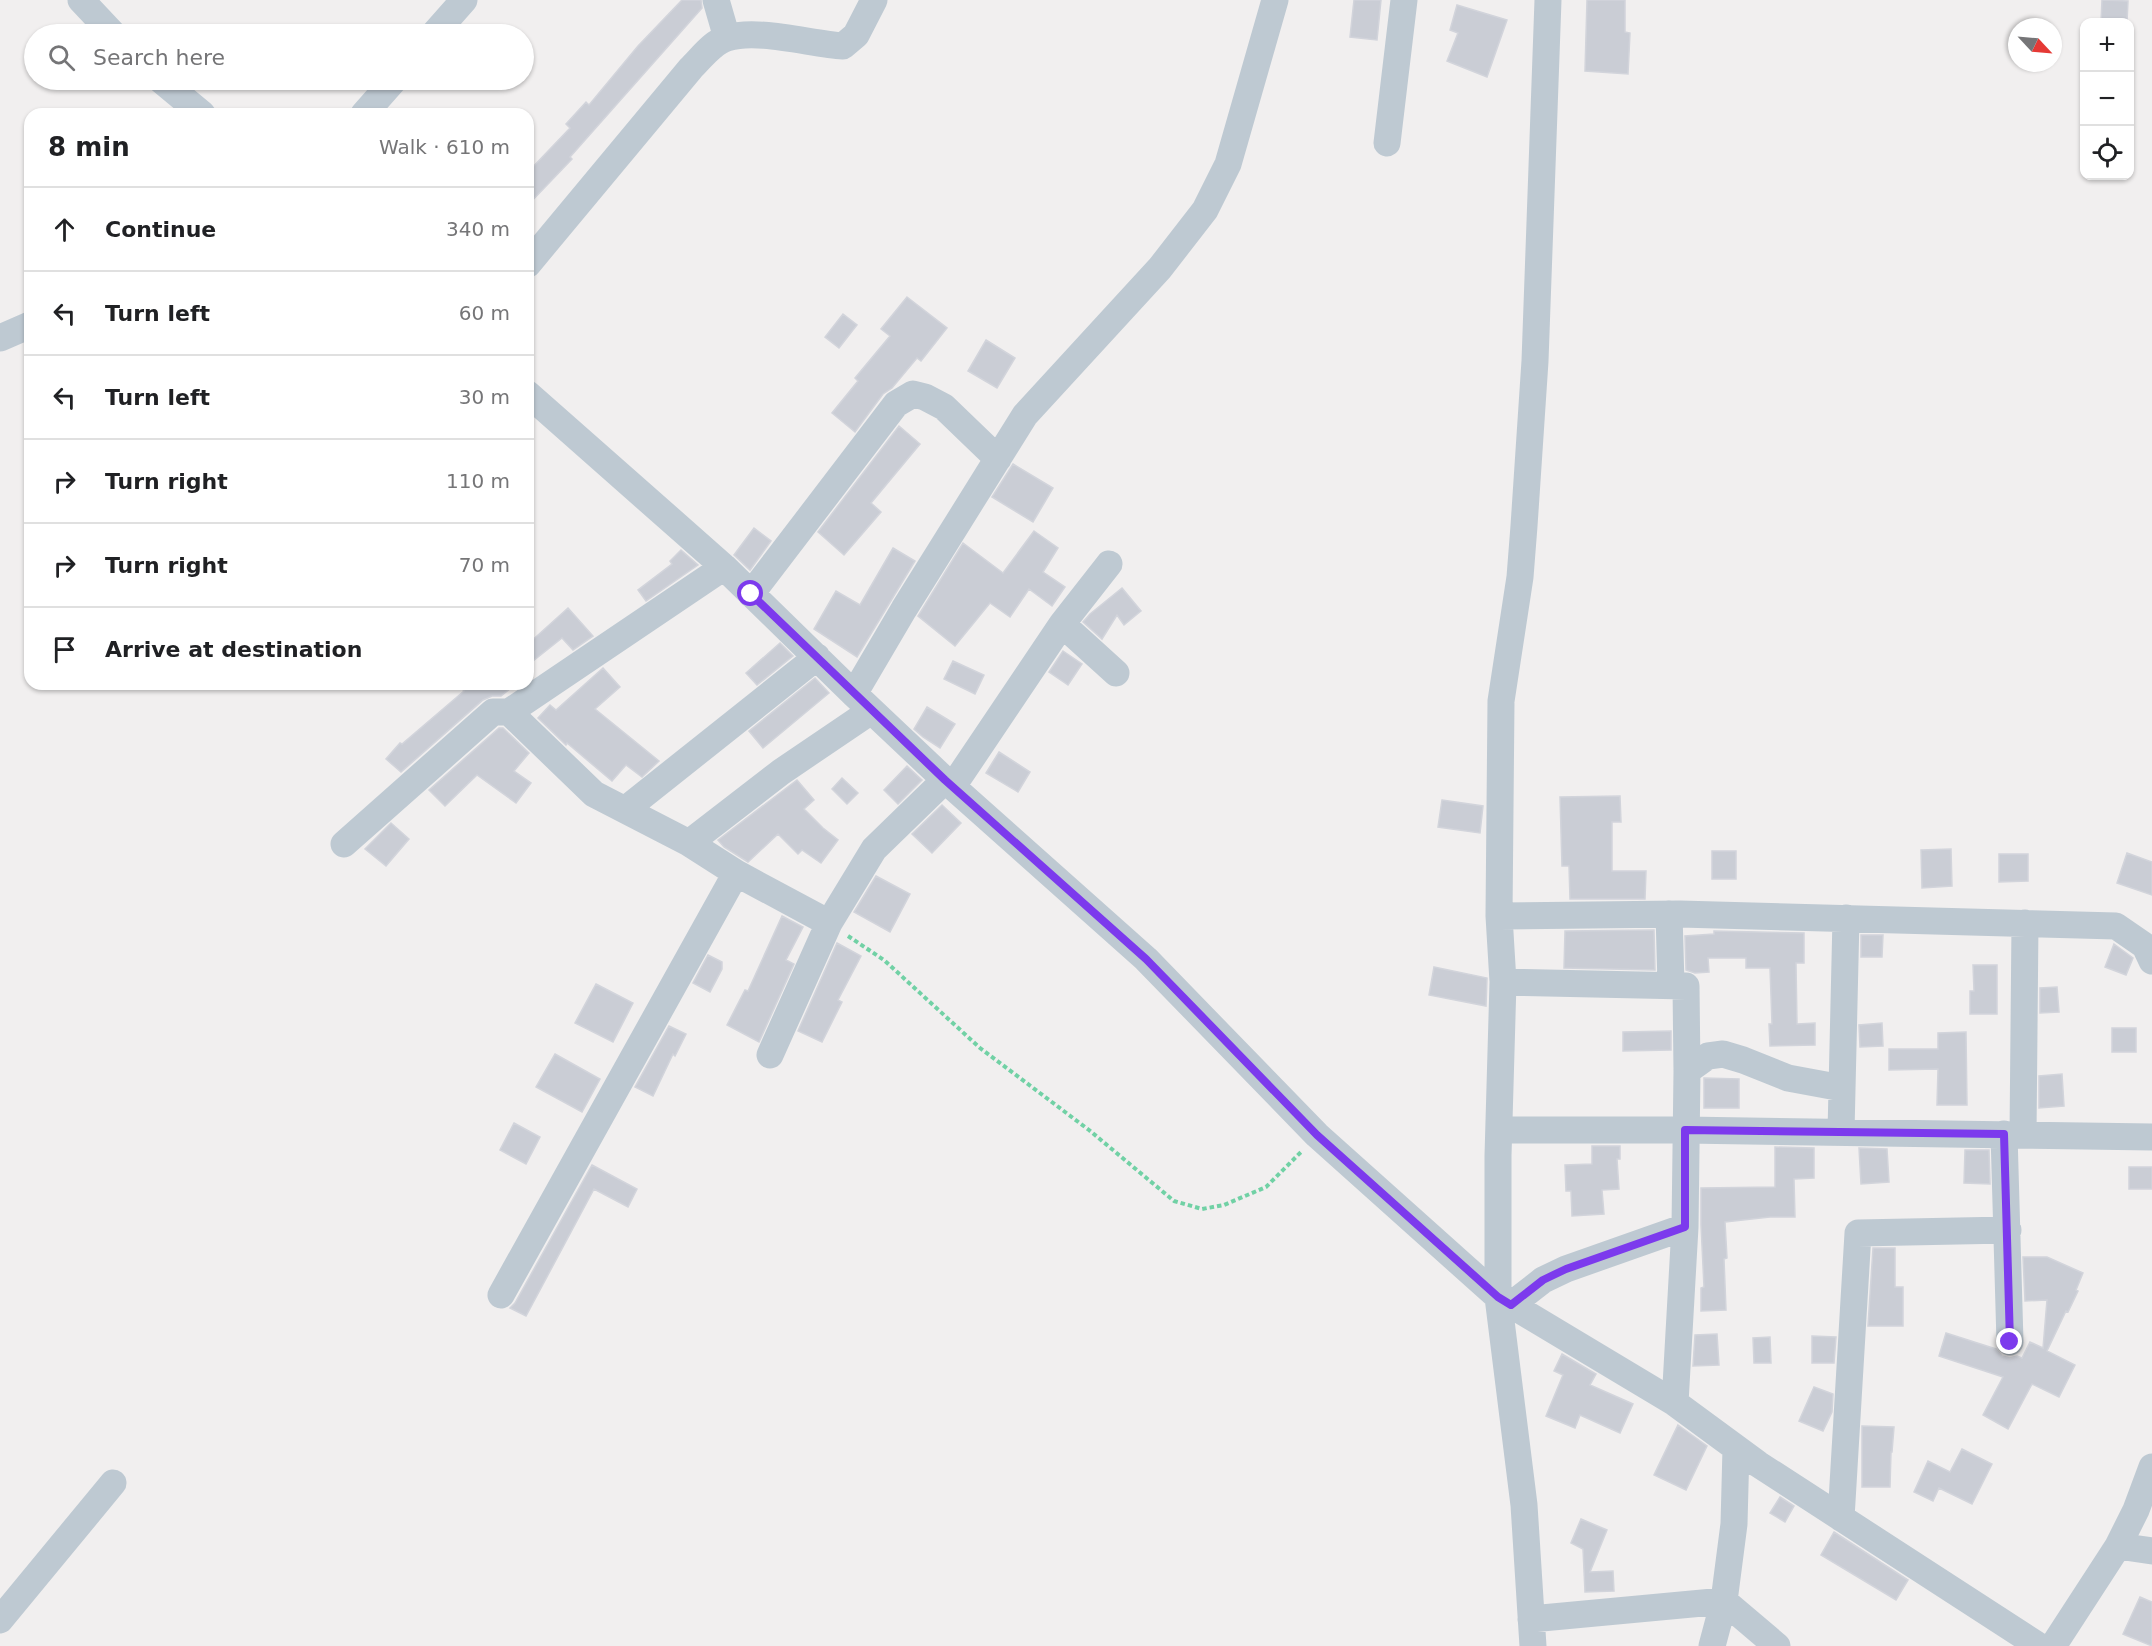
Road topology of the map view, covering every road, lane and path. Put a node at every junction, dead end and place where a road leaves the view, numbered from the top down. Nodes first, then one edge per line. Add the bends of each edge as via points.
1 (81, 0) edge
2 (464, 0) edge
3 (716, 0) edge
4 (874, 0) edge
5 (1275, 0) edge
6 (1404, 0) edge
7 (1548, 0) edge
8 (103, 24) edge
9 (443, 24) edge
10 (727, 38) junction
11 (173, 90) edge
12 (385, 90) edge
13 (195, 108) edge
14 (369, 108) edge
15 (1387, 143) dead end
16 (534, 257) edge
17 (24, 328) edge
18 (0, 338) edge
19 (534, 399) edge
20 (998, 459) junction
21 (1109, 564) dead end
22 (724, 567) junction
23 (751, 594) junction
24 (1062, 624) junction
25 (817, 657) junction
26 (1116, 674) dead end
27 (862, 703) junction
28 (509, 712) junction
29 (949, 783) junction
30 (626, 809) junction
31 (689, 843) junction
32 (344, 844) dead end
33 (736, 873) junction
34 (1669, 914) junction
35 (1499, 916) junction
36 (1846, 918) junction
37 (829, 923) junction
38 (2025, 923) junction
39 (2152, 961) edge
40 (1503, 982) junction
41 (1671, 984) junction
42 (770, 1055) dead end
43 (1687, 1071) junction
44 (1842, 1089) junction
45 (1500, 1130) junction
46 (1685, 1130) junction
47 (1841, 1132) junction
48 (1317, 1135) junction
49 (2014, 1135) junction
50 (2152, 1137) edge
51 (1685, 1227) junction
52 (2008, 1230) junction
53 (501, 1295) dead end
54 (1504, 1301) junction
55 (2010, 1342) dead end
56 (1675, 1403) junction
57 (1736, 1448) junction
58 (2152, 1467) edge
59 (113, 1483) dead end
60 (1841, 1518) junction
61 (2118, 1546) junction
62 (2152, 1551) edge
63 (1724, 1600) junction
64 (1531, 1619) junction
65 (0, 1620) edge
66 (2029, 1643) edge
67 (1533, 1646) edge
68 (1712, 1646) edge
69 (1778, 1646) edge
70 (2053, 1646) edge

1 - 8 street
2 - 9 street
3 - 10 street
4 - 10 street via 856,35 843,46 751,34
5 - 20 street via 1228,164 1205,210 1160,268 1025,415
6 - 15 street
7 - 35 street via 1535,361 1524,526 1501,701
10 - 16 street via 691,68
11 - 13 street
12 - 14 street
17 - 18 street
19 - 22 street
20 - 23 street via 944,406 913,394 896,404
20 - 27 street
21 - 24 street
22 - 23 street
22 - 28 street
23 - 25 street
24 - 26 street
24 - 29 street
25 - 27 street
25 - 30 street
27 - 29 street
27 - 31 street
28 - 30 street via 594,794
28 - 32 street via 492,712
29 - 37 street via 873,849
29 - 48 street via 1146,959
30 - 31 street
31 - 33 street
33 - 37 street
33 - 53 street
34 - 35 street
34 - 36 street
34 - 41 street
35 - 40 street
36 - 38 street
36 - 44 street
37 - 42 street
37 - 48 path via 884,960 980,1048 1089,1130 1174,1201 1202,1209 1266,1187
38 - 39 street via 2116,926 2145,946
38 - 49 street
40 - 41 street
40 - 45 street
41 - 43 street via 1686,986
43 - 44 street via 1708,1056 1723,1054 1788,1078
43 - 46 street
44 - 47 street
45 - 46 street
45 - 54 street
46 - 47 street
46 - 51 street
47 - 49 street
48 - 54 street
49 - 50 street
49 - 52 street
51 - 54 street via 1566,1269
51 - 56 street
52 - 55 street
52 - 60 street via 1858,1233
54 - 56 street
54 - 64 street
56 - 57 street
57 - 60 street
57 - 63 street via 1734,1524
58 - 61 street
59 - 65 street
60 - 66 street
61 - 62 street
61 - 70 street
63 - 64 street
63 - 68 street
63 - 69 street
64 - 67 street

